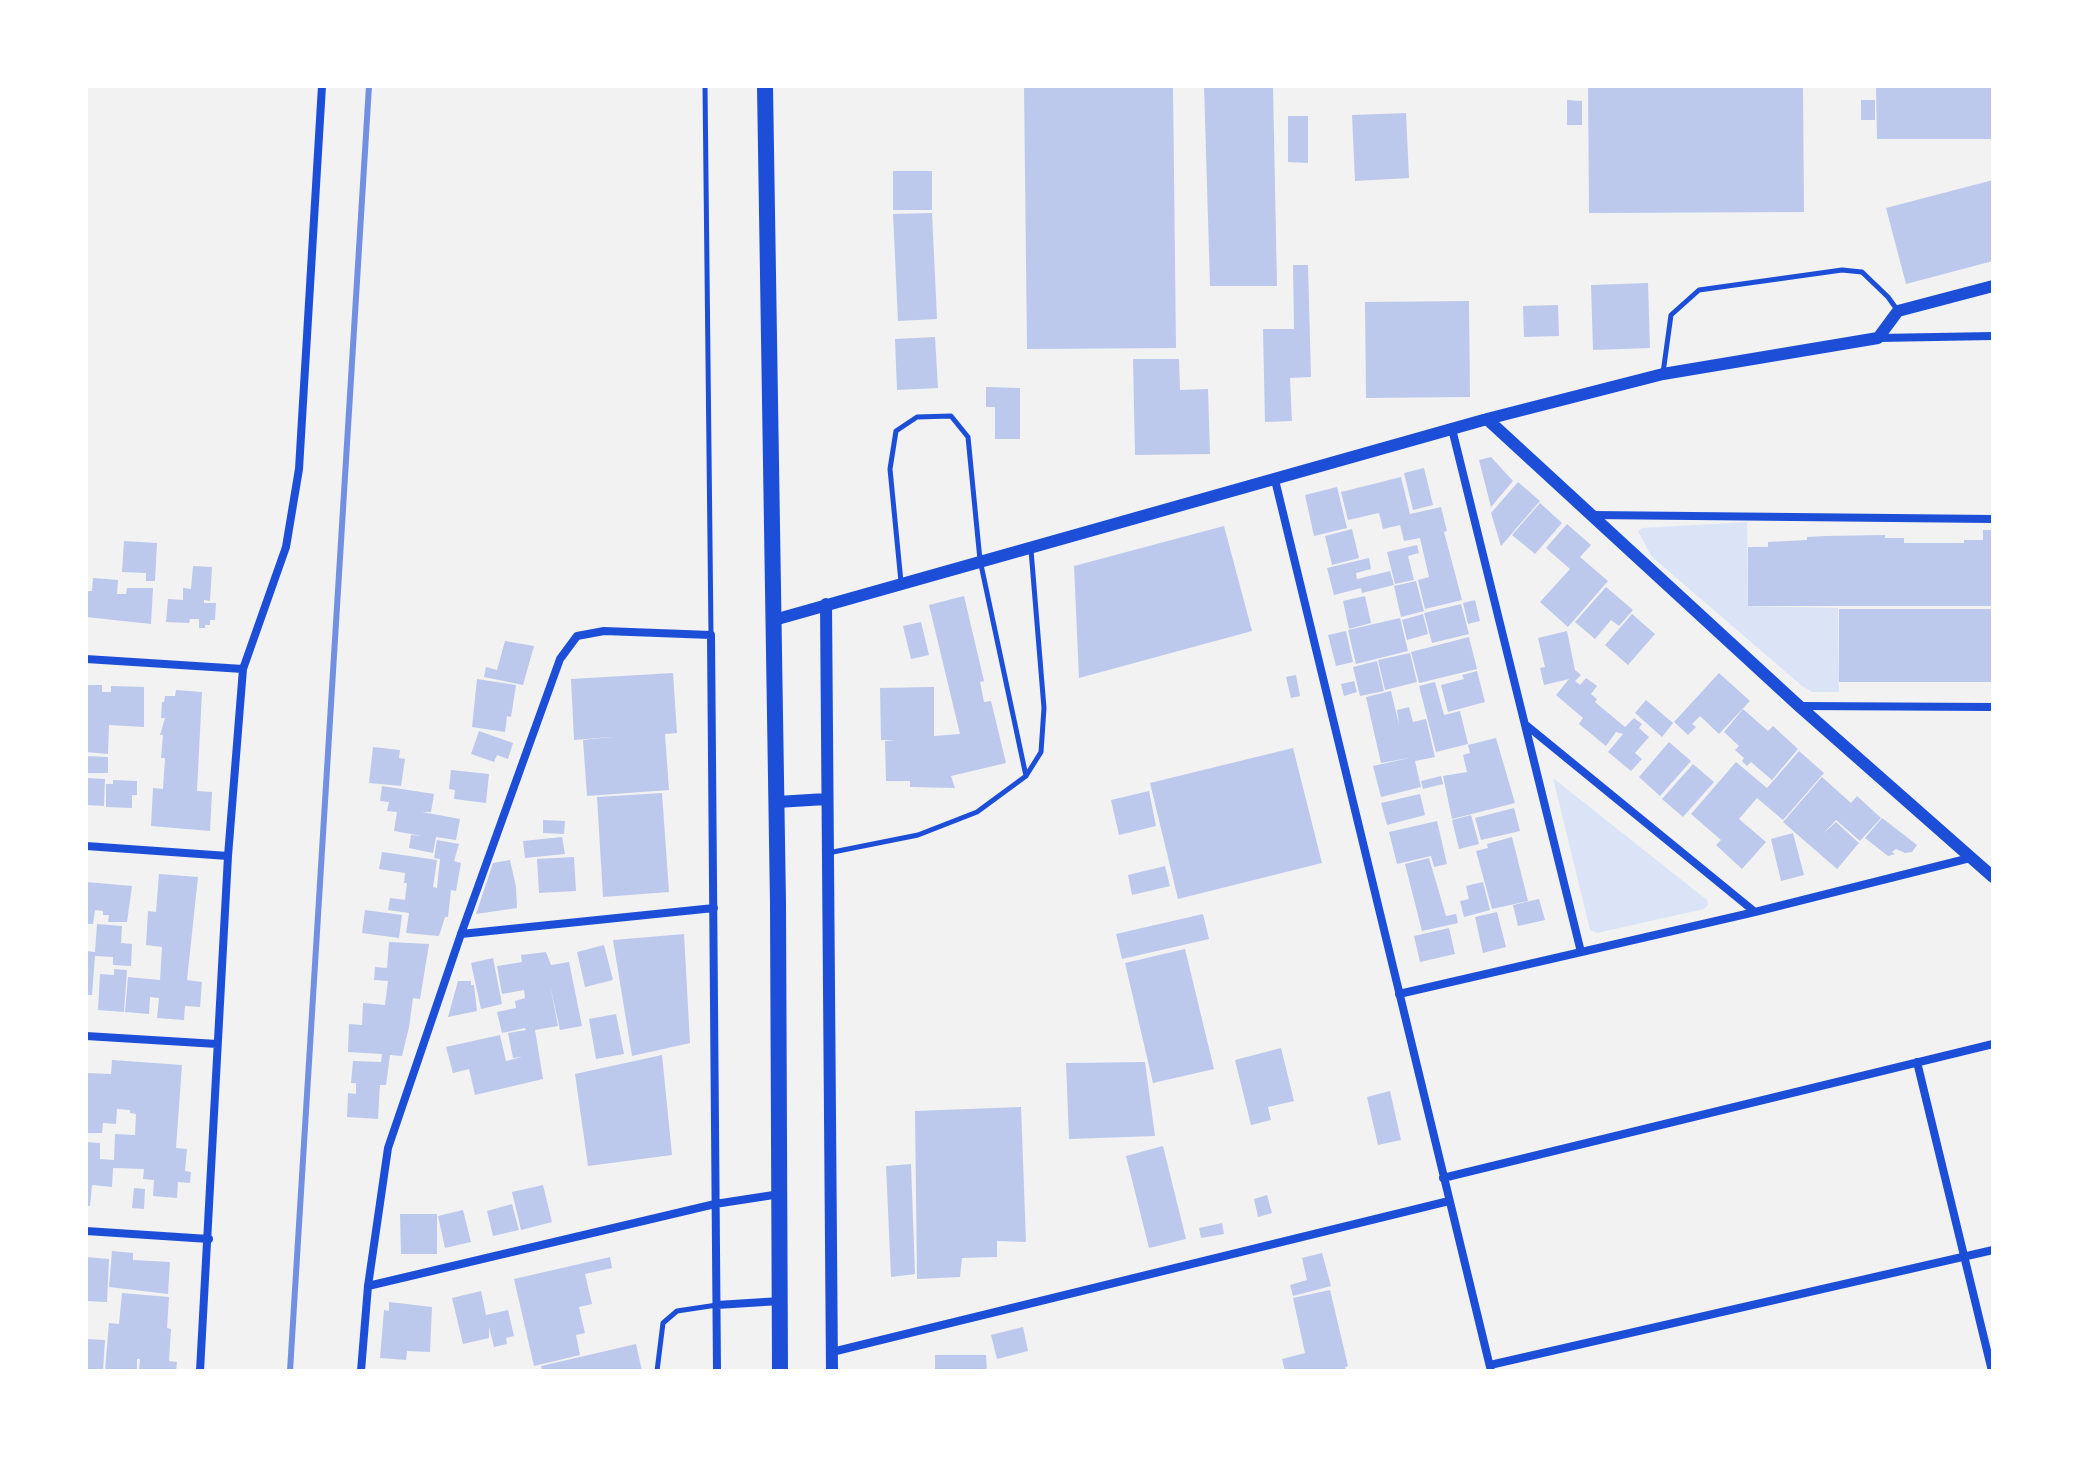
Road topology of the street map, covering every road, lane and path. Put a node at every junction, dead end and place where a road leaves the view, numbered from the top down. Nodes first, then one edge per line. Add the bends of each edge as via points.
1 (322, 86) edge
2 (705, 86) edge
3 (765, 86) edge
4 (1993, 286) edge
5 (1898, 311) junction
6 (1993, 336) edge
7 (1878, 338) junction
8 (1663, 374) junction
9 (1487, 419) junction
10 (1452, 429) junction
11 (1275, 480) junction
12 (1591, 515) junction
13 (1993, 519) edge
14 (1031, 545) junction
15 (980, 560) junction
16 (901, 583) junction
17 (826, 604) junction
18 (774, 620) junction
19 (711, 635) junction
20 (86, 659) edge
21 (243, 669) junction
22 (1799, 706) junction
23 (1993, 707) edge
24 (1525, 724) junction
25 (1026, 776) junction
26 (826, 799) junction
27 (777, 802) junction
28 (86, 846) edge
29 (827, 854) junction
30 (228, 856) junction
31 (1970, 858) junction
32 (1993, 877) edge
33 (714, 908) junction
34 (1755, 912) junction
35 (461, 934) junction
36 (1581, 952) junction
37 (1399, 994) junction
38 (86, 1036) edge
39 (217, 1044) junction
40 (1993, 1044) edge
41 (1917, 1062) junction
42 (1443, 1178) junction
43 (780, 1194) junction
44 (1449, 1201) junction
45 (715, 1204) junction
46 (86, 1231) edge
47 (209, 1239) junction
48 (1993, 1250) edge
49 (1964, 1256) junction
50 (368, 1286) junction
51 (780, 1301) junction
52 (717, 1305) junction
53 (832, 1352) junction
54 (1490, 1368) edge
55 (200, 1371) edge
56 (361, 1371) edge
57 (657, 1371) edge
58 (717, 1371) edge
59 (780, 1371) edge
60 (832, 1371) edge
61 (1992, 1371) edge

1 - 21 street via 299,469 286,547
2 - 19 lane
3 - 18 main road
4 - 5 street
5 - 7 street
5 - 8 lane via 1862,272 1842,270 1699,290 1671,315
6 - 7 street
7 - 8 street
8 - 9 street
9 - 10 street
9 - 12 street
10 - 11 street
10 - 24 street
11 - 14 street
11 - 37 street
12 - 13 street
12 - 22 street
14 - 15 street
14 - 25 lane via 1044,708 1041,752
15 - 16 street
15 - 16 lane via 968,437 951,416 917,417 896,431 890,469
15 - 25 lane
16 - 17 street
17 - 18 street
17 - 26 street
18 - 27 main road
19 - 33 street
19 - 35 street via 604,631 577,636 560,659
20 - 21 street
21 - 30 street
22 - 23 street
22 - 31 street
24 - 34 street
24 - 36 street
25 - 29 lane via 977,812 918,835
26 - 27 street
26 - 29 street
27 - 43 main road
28 - 30 street
29 - 53 street
30 - 39 street
31 - 32 street
31 - 34 street
33 - 35 street
33 - 45 street
34 - 36 street
35 - 50 street via 388,1148
36 - 37 street
37 - 42 street
38 - 39 street
39 - 47 street
40 - 41 street
41 - 42 street
41 - 49 street
42 - 44 street
43 - 45 street
43 - 51 main road
44 - 53 street
44 - 54 street
45 - 50 street
45 - 52 street
46 - 47 street
47 - 55 street
48 - 49 street
49 - 54 street
49 - 61 street
50 - 56 street
51 - 52 street
51 - 59 main road
52 - 57 lane via 677,1311 663,1323
52 - 58 street
53 - 60 street

